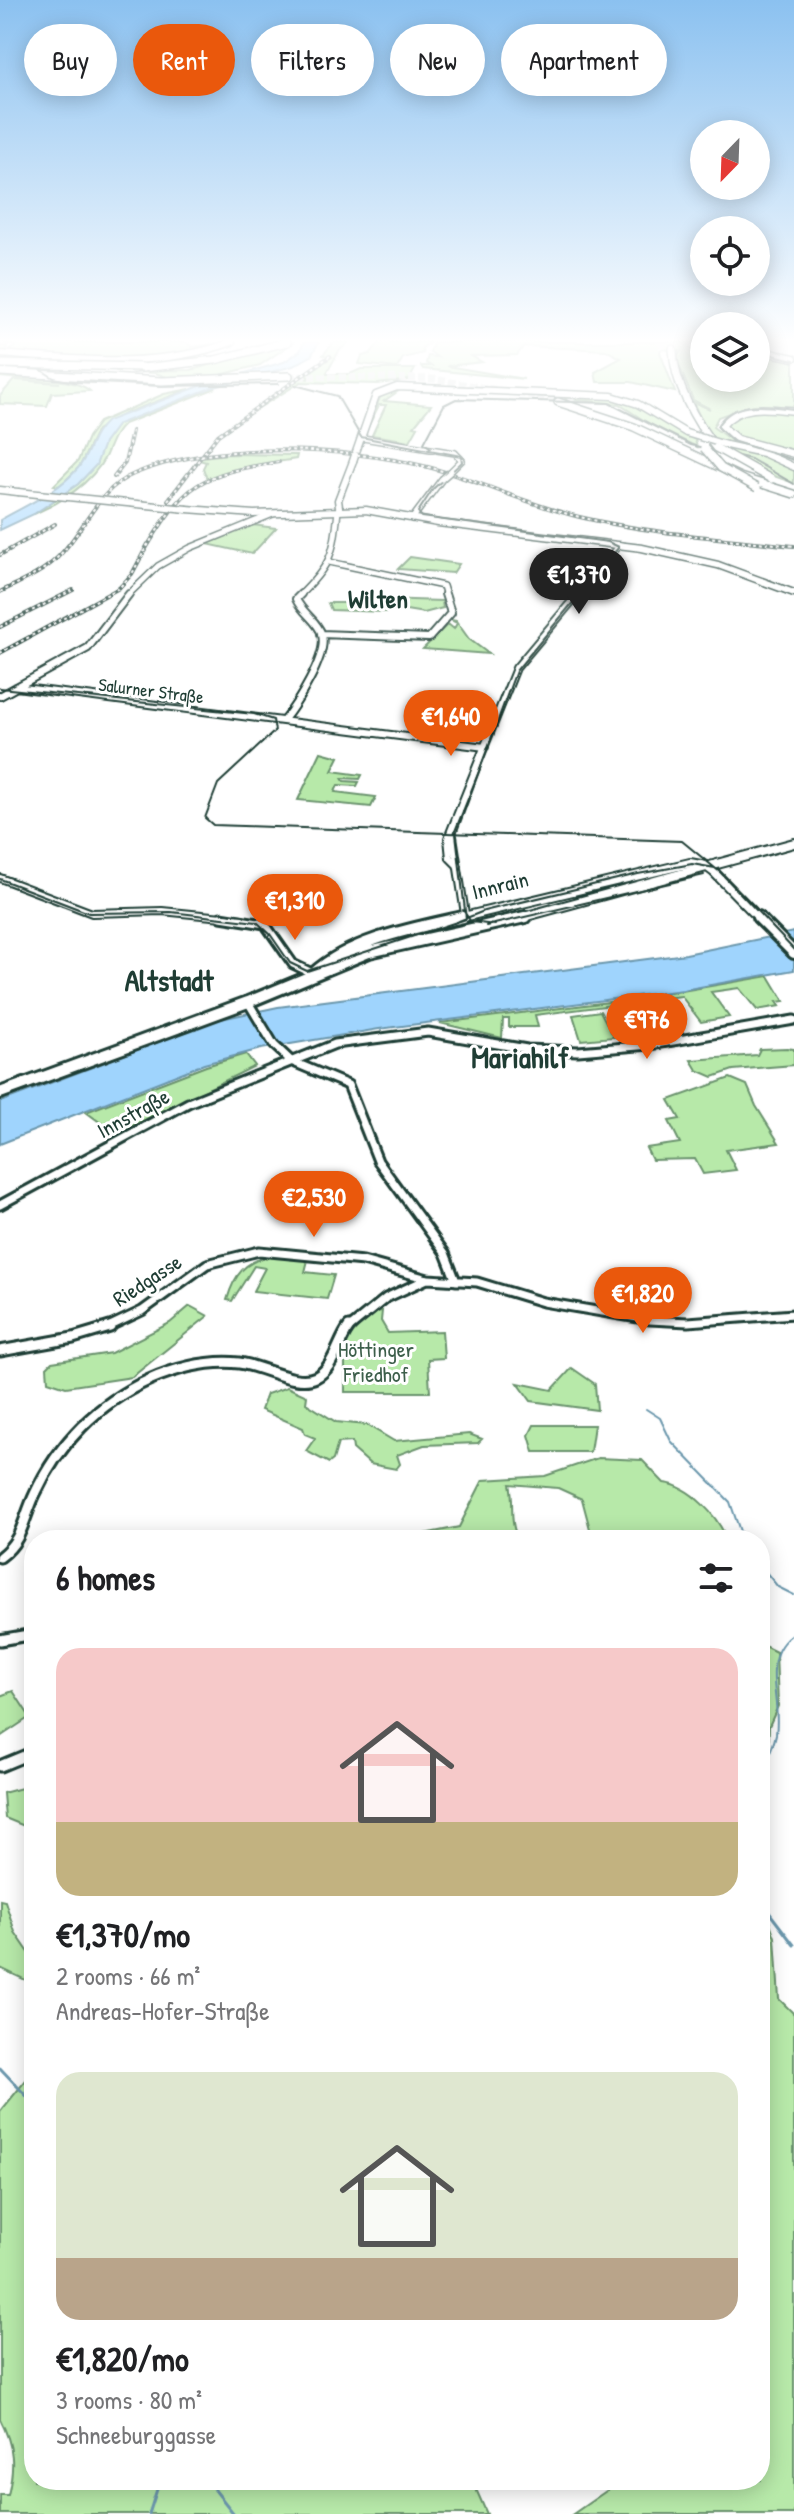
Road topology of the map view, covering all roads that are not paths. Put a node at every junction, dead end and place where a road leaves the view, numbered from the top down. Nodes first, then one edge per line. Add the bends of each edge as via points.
1 (354, 459) edge
2 (462, 459) edge
3 (703, 459) edge
4 (711, 459) edge
5 (713, 459) edge
6 (732, 459) edge
7 (0, 490) edge
8 (792, 492) edge
9 (339, 509) junction
10 (212, 511) junction
11 (273, 512) junction
12 (241, 513) junction
13 (262, 514) junction
14 (415, 515) junction
15 (249, 523) junction
16 (485, 527) junction
17 (621, 544) junction
18 (329, 562) junction
19 (793, 592) edge
20 (321, 634) junction
21 (16, 687) junction
22 (0, 696) edge
23 (294, 706) junction
24 (285, 712) junction
25 (250, 717) junction
26 (279, 720) junction
27 (485, 747) junction
28 (794, 843) edge
29 (706, 866) junction
30 (0, 878) edge
31 (465, 914) junction
32 (492, 925) junction
33 (794, 953) edge
34 (314, 974) junction
35 (251, 1006) junction
36 (794, 1020) edge
37 (288, 1060) junction
38 (0, 1093) edge
39 (0, 1205) edge
40 (428, 1279) junction
41 (456, 1281) junction
42 (794, 1314) edge
43 (0, 1351) edge
44 (24, 1530) edge
45 (24, 1530) edge
46 (0, 1557) edge
47 (24, 1636) edge
48 (0, 1640) edge
49 (24, 1756) edge
50 (0, 1766) edge

1 - 9 main road
2 - 14 street, bridge
3 - 8 highway
4 - 8 highway
5 - 8 highway, bridge via 737,479
6 - 8 highway, bridge
7 - 10 main road, bridge
9 - 11 main road
9 - 14 main road
9 - 14 main road
9 - 18 street via 337,547
10 - 11 main road
10 - 12 main road
11 - 13 main road
11 - 15 street
12 - 13 main road
12 - 15 street
13 - 15 street
14 - 16 main road
14 - 16 main road
15 - 21 street via 158,566 120,603 88,648
16 - 17 main road
17 - 19 main road via 677,553
17 - 27 street via 517,667
18 - 20 street via 296,602
18 - 20 street via 443,586 451,613 429,638
20 - 23 street via 322,648
21 - 22 street
21 - 25 street, Salurner Straße
23 - 24 street
23 - 26 street
24 - 25 street
24 - 26 street
25 - 26 street, Salurner Straße
26 - 27 street, Salurner Straße
27 - 31 street via 448,838
28 - 29 main road, Innrain
29 - 31 main road, Innrain via 670,866
29 - 32 main road, Innrain
29 - 33 main road
30 - 34 street via 92,913 171,911 262,922 295,965
31 - 32 main road via 470,922
31 - 34 main road, Innrain via 357,947 324,961
32 - 34 main road, Innrain via 388,947
34 - 35 main road, Innrain
35 - 37 street via 276,1052
35 - 38 main road, Innrain
36 - 37 street, Innstraße via 650,1045 548,1051 420,1032 345,1041
37 - 39 street, Innstraße via 188,1103
37 - 41 street via 340,1077 348,1085 378,1161 445,1253
40 - 41 street, Riedgasse
40 - 43 street, Riedgasse via 330,1256 242,1252 191,1273 121,1321
40 - 44 street via 391,1294 361,1315 325,1371 313,1379 249,1364 203,1364 160,1376 105,1406 59,1451 34,1497
41 - 42 street, Riedgasse via 650,1320
45 - 46 street via 21,1540
47 - 48 street
49 - 50 street

